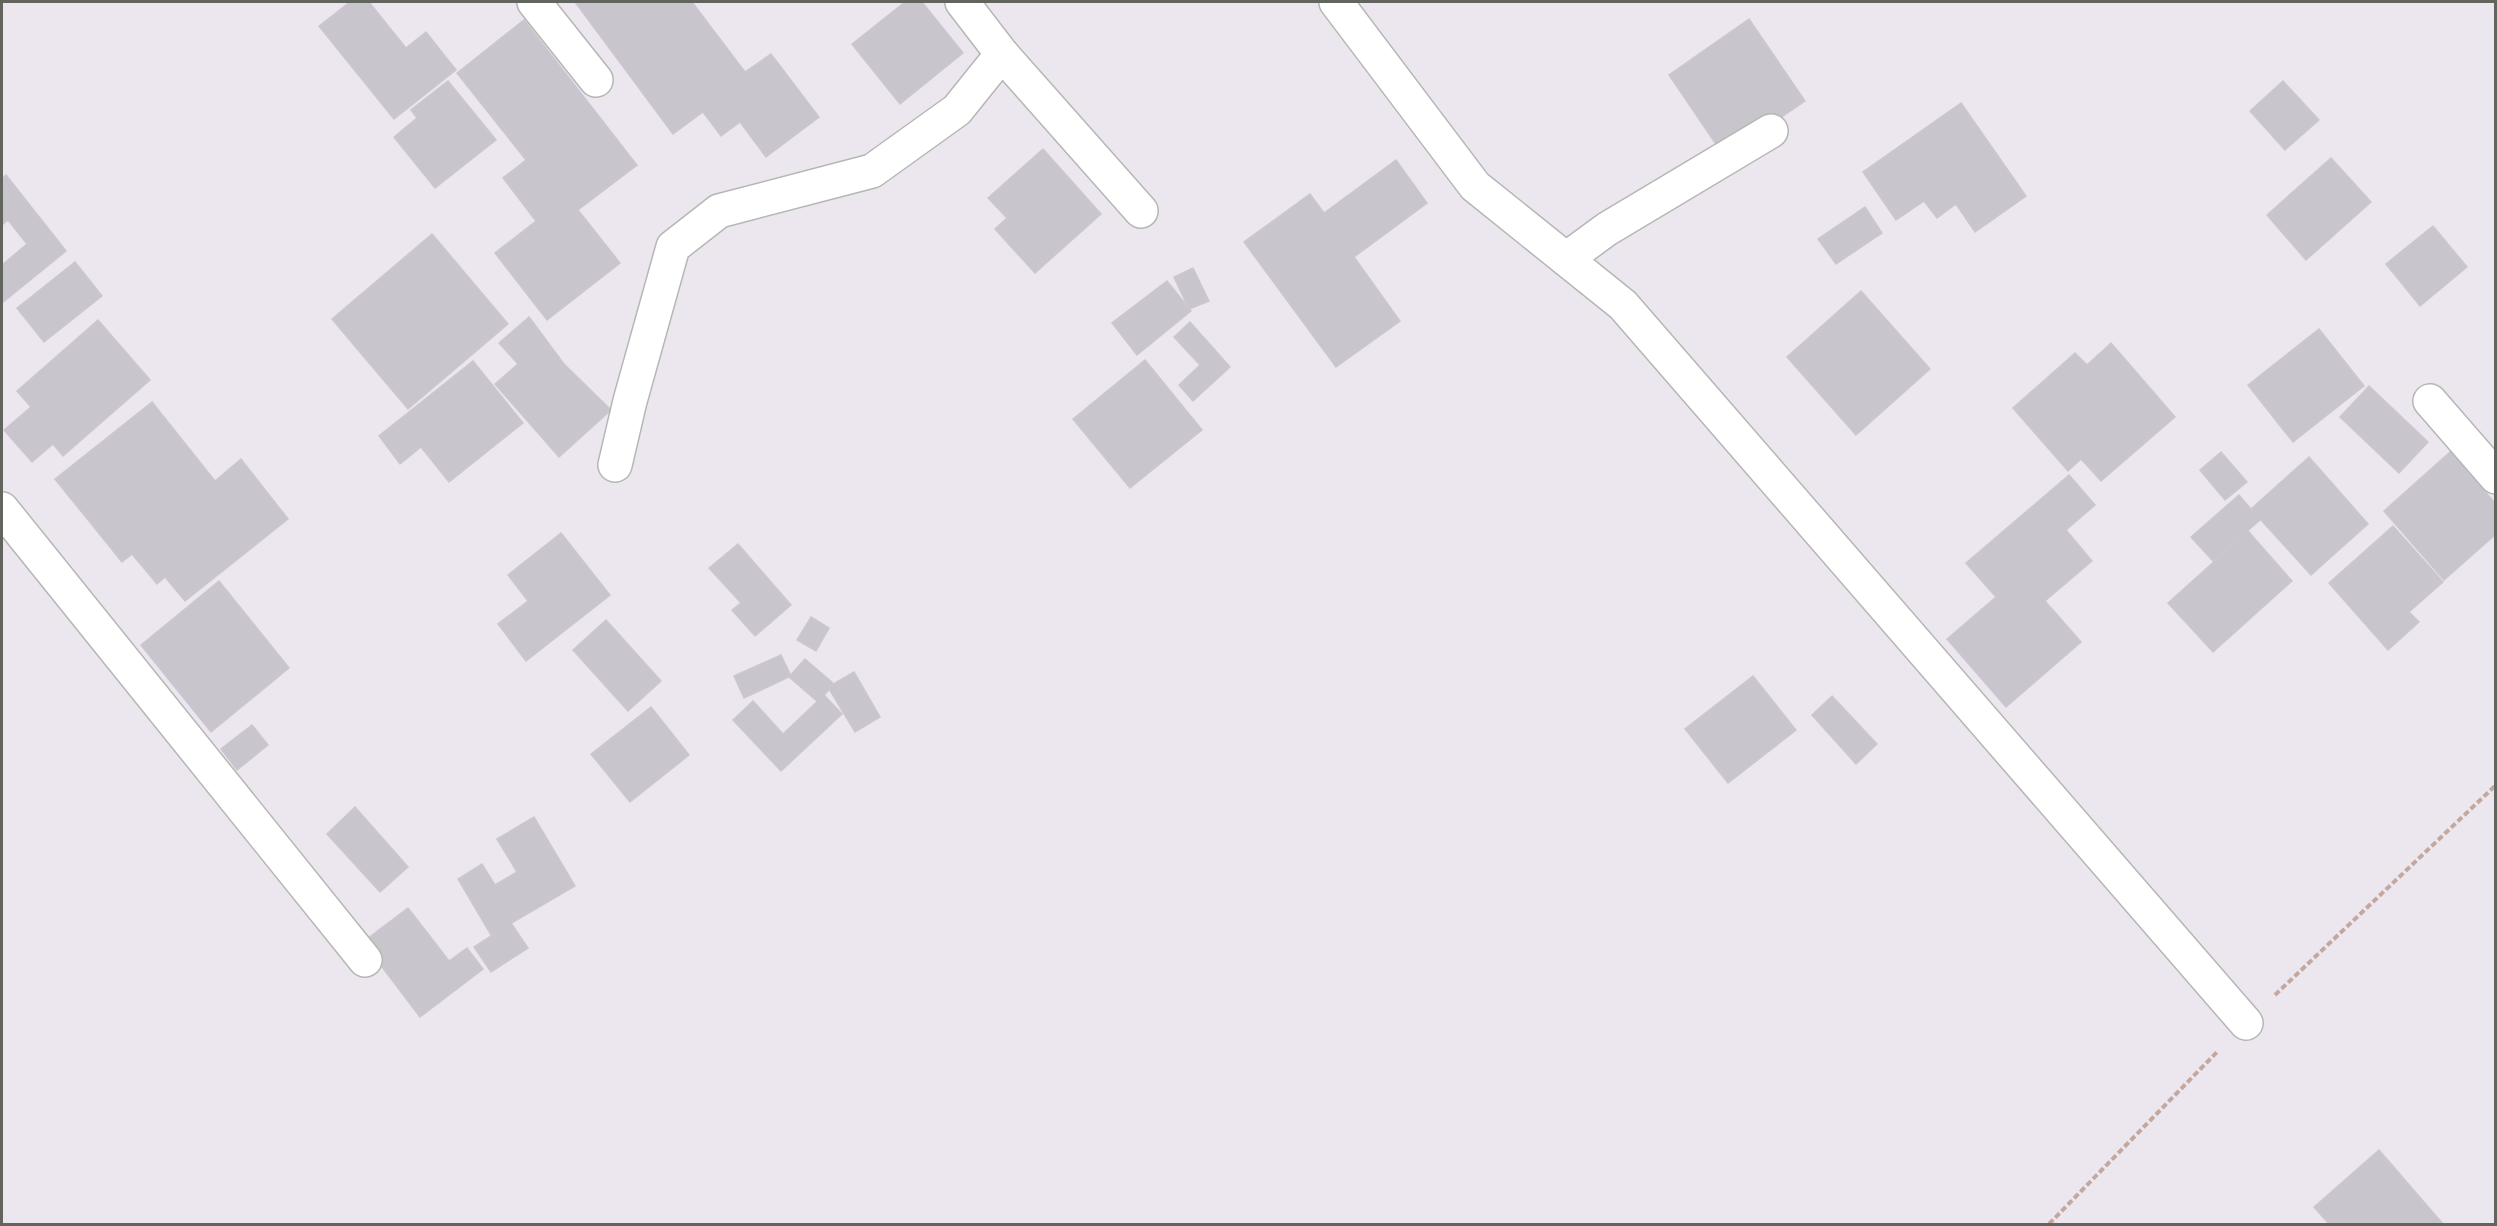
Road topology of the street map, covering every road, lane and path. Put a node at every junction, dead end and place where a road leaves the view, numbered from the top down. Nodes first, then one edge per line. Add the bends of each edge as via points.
1 (534, 2) edge
2 (962, 2) edge
3 (1336, 2) edge
4 (1002, 54) junction
5 (596, 80) dead end
6 (1771, 131) dead end
7 (1141, 211) dead end
8 (1566, 259) junction
9 (2430, 401) dead end
10 (615, 465) dead end
11 (2496, 477) edge
12 (2, 510) edge
13 (364, 960) dead end
14 (2246, 1023) dead end

1 - 5 street
2 - 4 street
3 - 8 street via 1475,186
4 - 7 street
4 - 10 street via 957,110 872,171 719,211 673,247
6 - 8 street via 1607,229
8 - 14 street via 1623,305
9 - 11 street
12 - 13 street

